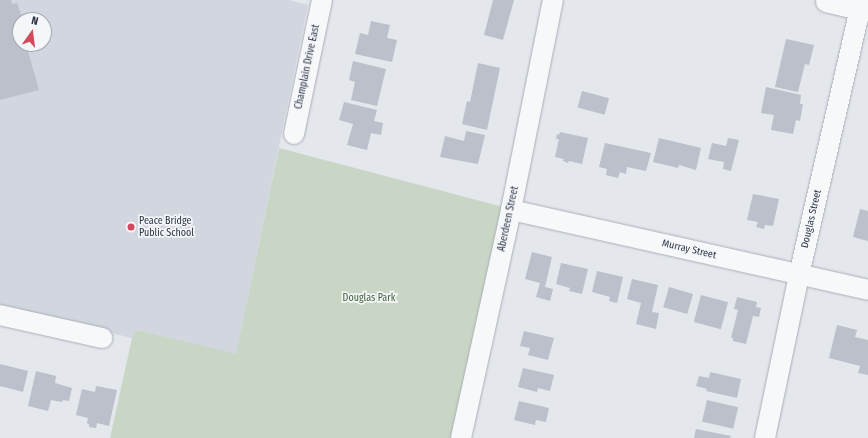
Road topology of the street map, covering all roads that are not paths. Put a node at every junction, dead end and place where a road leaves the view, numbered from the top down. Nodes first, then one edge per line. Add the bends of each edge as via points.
1 (322, 0) edge
2 (553, 0) edge
3 (826, 2) dead end
4 (863, 7) edge
5 (294, 134) dead end
6 (511, 210) junction
7 (799, 275) junction
8 (868, 290) edge
9 (0, 315) edge
10 (102, 338) dead end
11 (460, 438) edge
12 (765, 438) edge

1 - 5 street, Champlain Drive East
2 - 6 street, Aberdeen Street
3 - 4 street
4 - 7 street, Douglas Street
6 - 7 street, Murray Street
6 - 11 street, Aberdeen Street
7 - 8 street, Murray Street
7 - 12 street, Douglas Street
9 - 10 street

